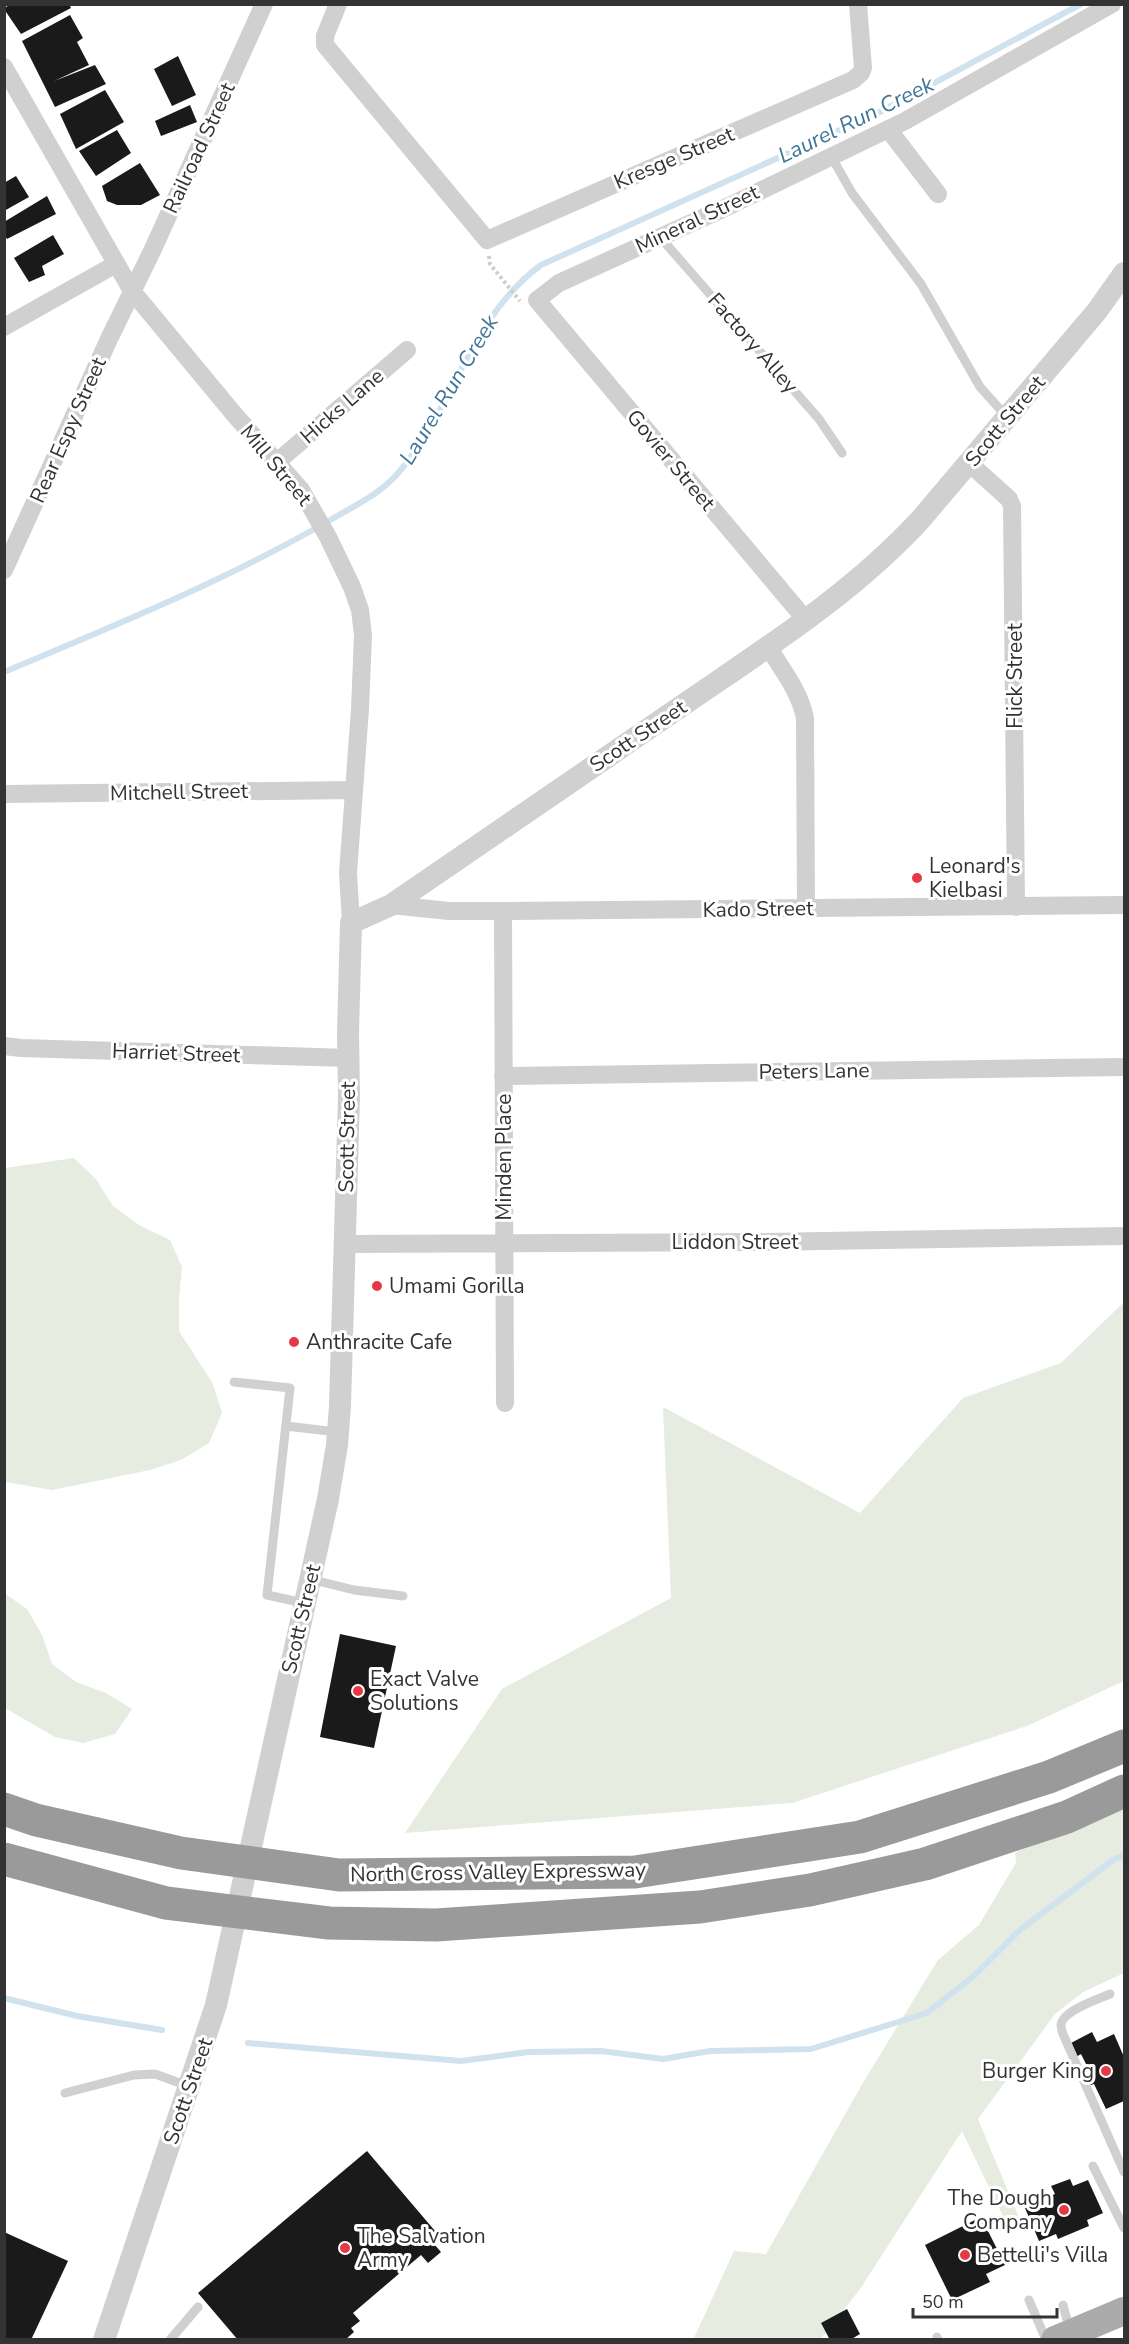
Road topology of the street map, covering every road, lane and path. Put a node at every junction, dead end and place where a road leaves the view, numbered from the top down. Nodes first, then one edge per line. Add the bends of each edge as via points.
1 (264, 4) edge
2 (338, 4) edge
3 (858, 4) edge
4 (1112, 4) edge
5 (4, 67) edge
6 (888, 129) junction
7 (831, 156) junction
8 (938, 194) dead end
9 (660, 236) junction
10 (487, 240) junction
11 (116, 264) junction
12 (1121, 287) edge
13 (132, 291) junction
14 (537, 300) junction
15 (4, 327) edge
16 (407, 350) dead end
17 (1008, 417) junction
18 (842, 453) dead end
19 (277, 462) junction
20 (969, 463) junction
21 (4, 570) edge
22 (806, 620) junction
23 (768, 647) junction
24 (353, 790) junction
25 (4, 794) edge
26 (391, 905) junction
27 (1125, 905) edge
28 (1016, 907) junction
29 (806, 908) junction
30 (503, 911) junction
31 (351, 923) junction
32 (4, 1046) edge
33 (348, 1058) junction
34 (1125, 1067) edge
35 (503, 1076) junction
36 (1125, 1236) edge
37 (504, 1243) junction
38 (345, 1244) junction
39 (234, 1382) dead end
40 (505, 1403) dead end
41 (286, 1426) junction
42 (338, 1432) junction
43 (310, 1579) junction
44 (403, 1596) dead end
45 (304, 1603) junction
46 (1125, 1746) edge
47 (1125, 1791) edge
48 (4, 1803) edge
49 (4, 1809) edge
50 (36, 1820) junction
51 (4, 1859) edge
52 (4, 1868) edge
53 (65, 1877) junction
54 (1110, 1994) dead end
55 (190, 2086) junction
56 (65, 2093) dead end
57 (1093, 2166) dead end
58 (1125, 2172) edge
59 (1125, 2228) edge
60 (1029, 2300) dead end
61 (1063, 2305) dead end
62 (198, 2307) dead end
63 (1125, 2311) edge
64 (1057, 2337) edge
65 (104, 2340) edge
66 (170, 2340) edge

1 - 13 street, Railroad Street
2 - 10 street via 325,45
3 - 10 street, Kresge Street via 863,68 853,80
4 - 6 street, Mineral Street
5 - 11 street, Mill Street
6 - 7 street, Mineral Street
6 - 8 street
7 - 9 street, Mineral Street
7 - 17 lane via 852,193 921,284 980,387
9 - 14 street, Mineral Street via 559,283
9 - 18 lane, Factory Alley via 819,419
10 - 14 path via 490,264 524,307
11 - 13 street, Mill Street
11 - 15 street
12 - 17 street, Scott Street
13 - 19 street, Mill Street
13 - 21 street, Rear Espy Street
14 - 22 street, Govier Street
16 - 19 street, Hicks Lane
17 - 20 street, Scott Street
19 - 24 street, Mill Street via 312,508 360,610 363,634
20 - 22 street, Scott Street via 897,545
20 - 28 street, Flick Street via 1012,506
22 - 23 street, Scott Street
23 - 26 street, Scott Street
23 - 29 street via 787,676 805,718
24 - 25 street, Mitchell Street
24 - 31 street, Mill Street via 348,873
26 - 30 street, Kado Street
26 - 31 street, Scott Street
27 - 28 street, Kado Street
28 - 29 street, Kado Street
29 - 30 street, Kado Street
30 - 35 street, Minden Place
31 - 33 street, Scott Street
32 - 33 street, Harriet Street
33 - 38 street, Scott Street
34 - 35 street, Peters Lane
35 - 37 street, Minden Place
36 - 37 street, Liddon Street
37 - 38 street, Liddon Street
37 - 40 street, Minden Place
38 - 42 street, Scott Street
39 - 41 lane via 290,1388
41 - 42 lane
41 - 45 lane via 267,1595
42 - 43 street, Scott Street
43 - 44 lane
43 - 45 street, Scott Street
45 - 55 street, Scott Street via 216,2005
46 - 50 highway, North Cross Valley Expressway via 1049,1777 860,1837 635,1872 339,1875 182,1853
47 - 53 highway, North Cross Valley Expressway via 1067,1817 925,1864 810,1890 688,1908 436,1925 329,1923 166,1903
48 - 50 highway
49 - 50 highway, North Cross Valley Expressway
51 - 53 highway, North Cross Valley Expressway
52 - 53 highway
54 - 58 lane via 1074,2010 1061,2024
55 - 56 lane via 155,2074 134,2075
55 - 65 street, Scott Street
57 - 59 lane
60 - 64 lane
61 - 64 lane
62 - 66 lane
63 - 64 main road

